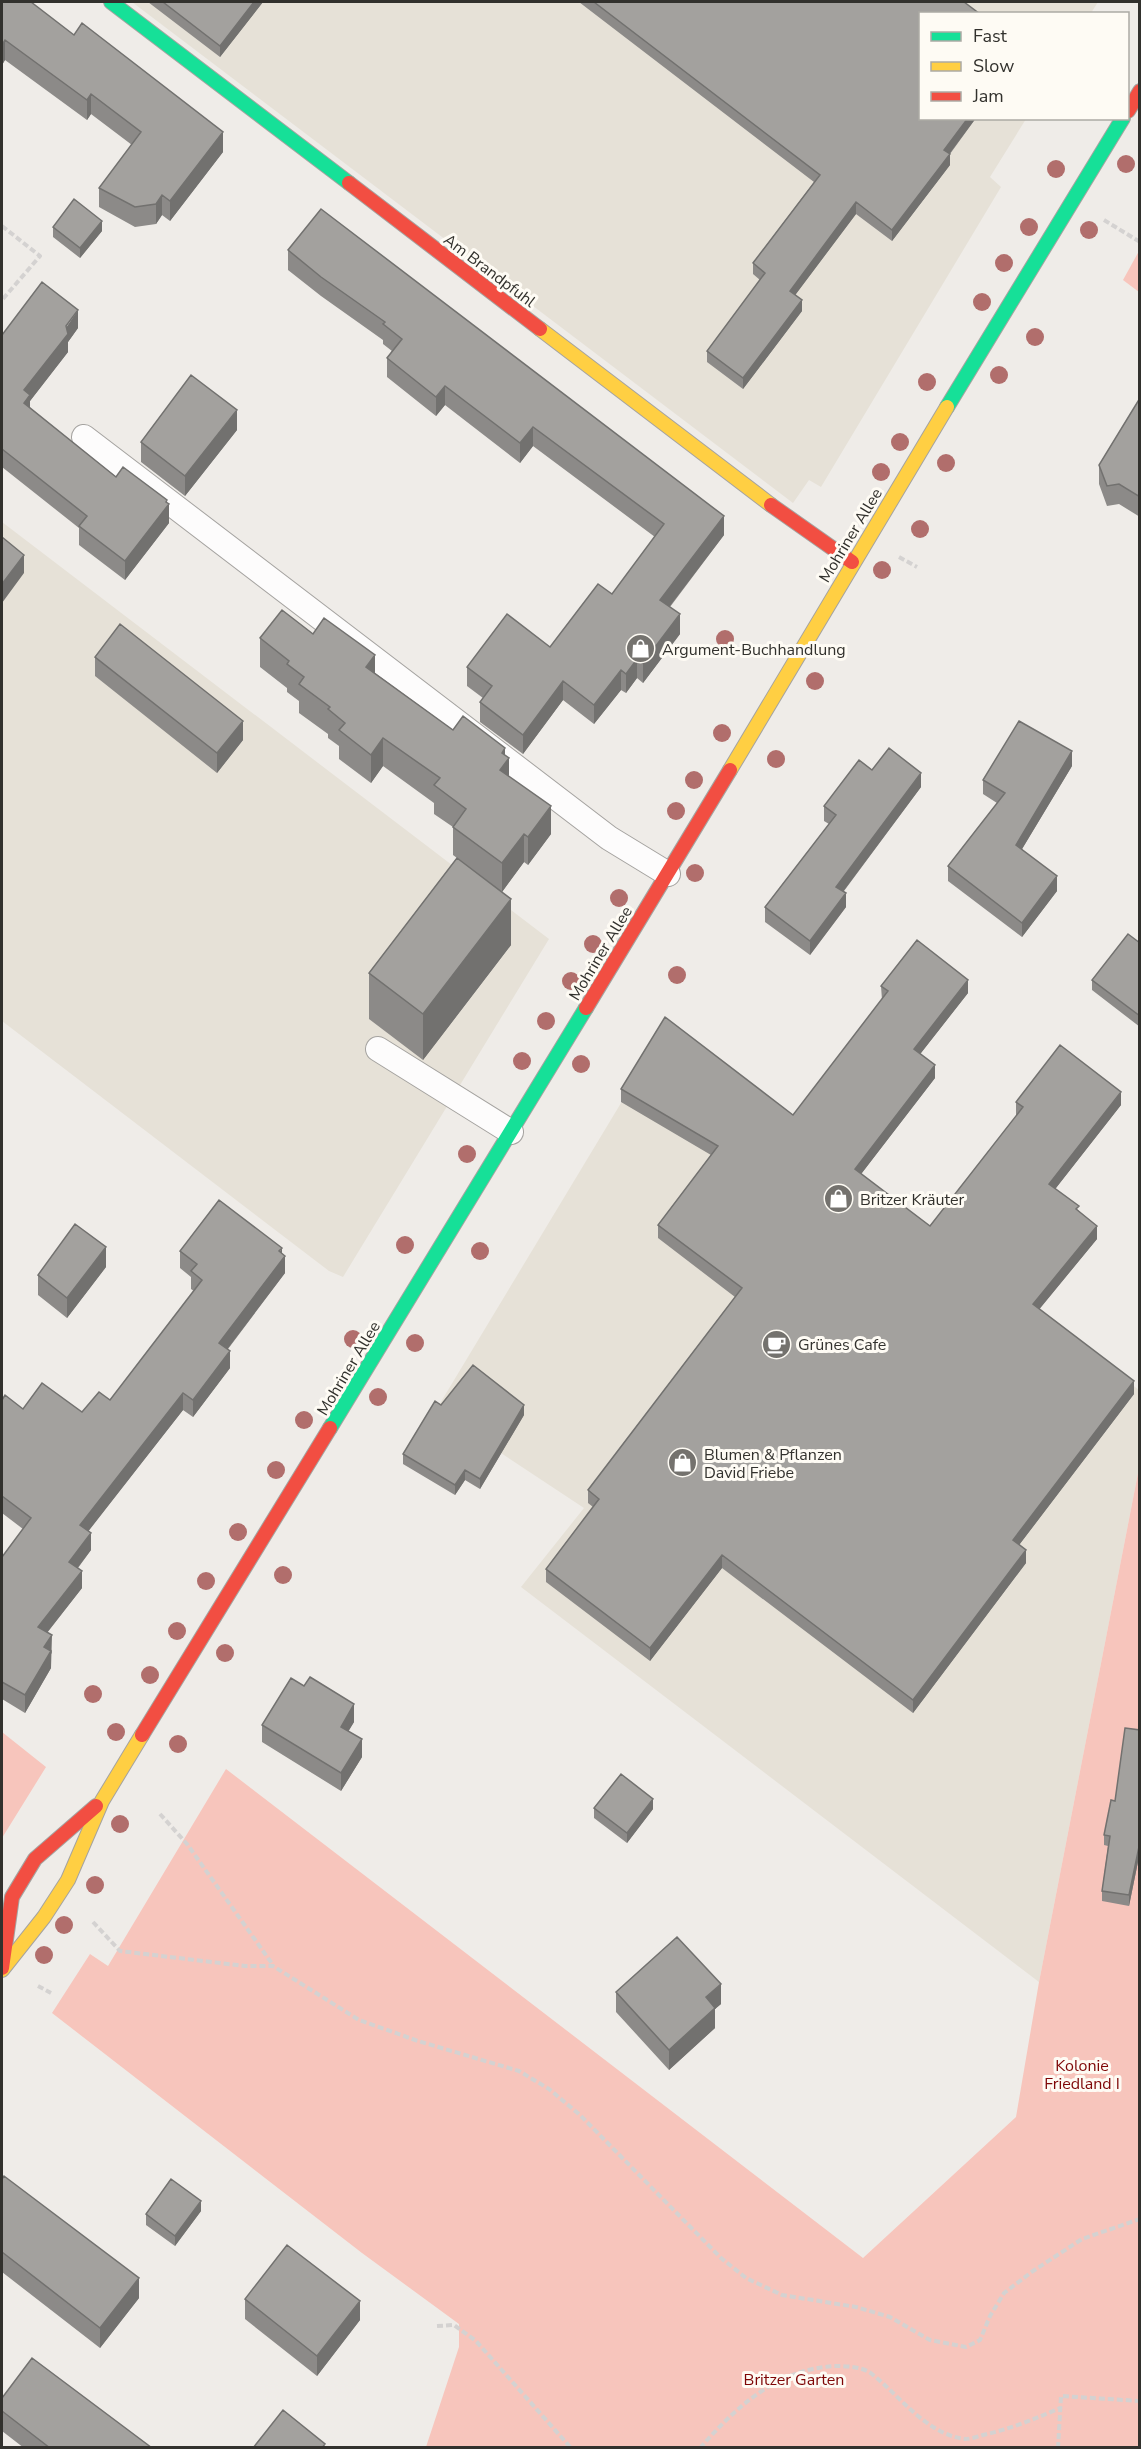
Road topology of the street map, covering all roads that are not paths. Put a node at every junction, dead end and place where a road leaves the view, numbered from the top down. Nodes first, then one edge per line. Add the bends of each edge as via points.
1 (111, 2) edge
2 (1140, 91) edge
3 (1129, 109) edge
4 (1122, 120) edge
5 (84, 437) dead end
6 (852, 562) junction
7 (668, 874) junction
8 (378, 1049) dead end
9 (511, 1132) junction
10 (102, 1801) junction
11 (2, 1970) edge

1 - 6 main road, Am Brandpfuhl via 796,525
2 - 3 main road
4 - 6 main road, Mohriner Allee
5 - 7 lane via 609,838
6 - 7 main road, Mohriner Allee
7 - 9 main road, Mohriner Allee
8 - 9 lane
9 - 10 main road, Mohriner Allee
10 - 11 main road, Mohriner Allee via 62,1889
10 - 11 main road, Mohriner Allee via 35,1859 12,1897

